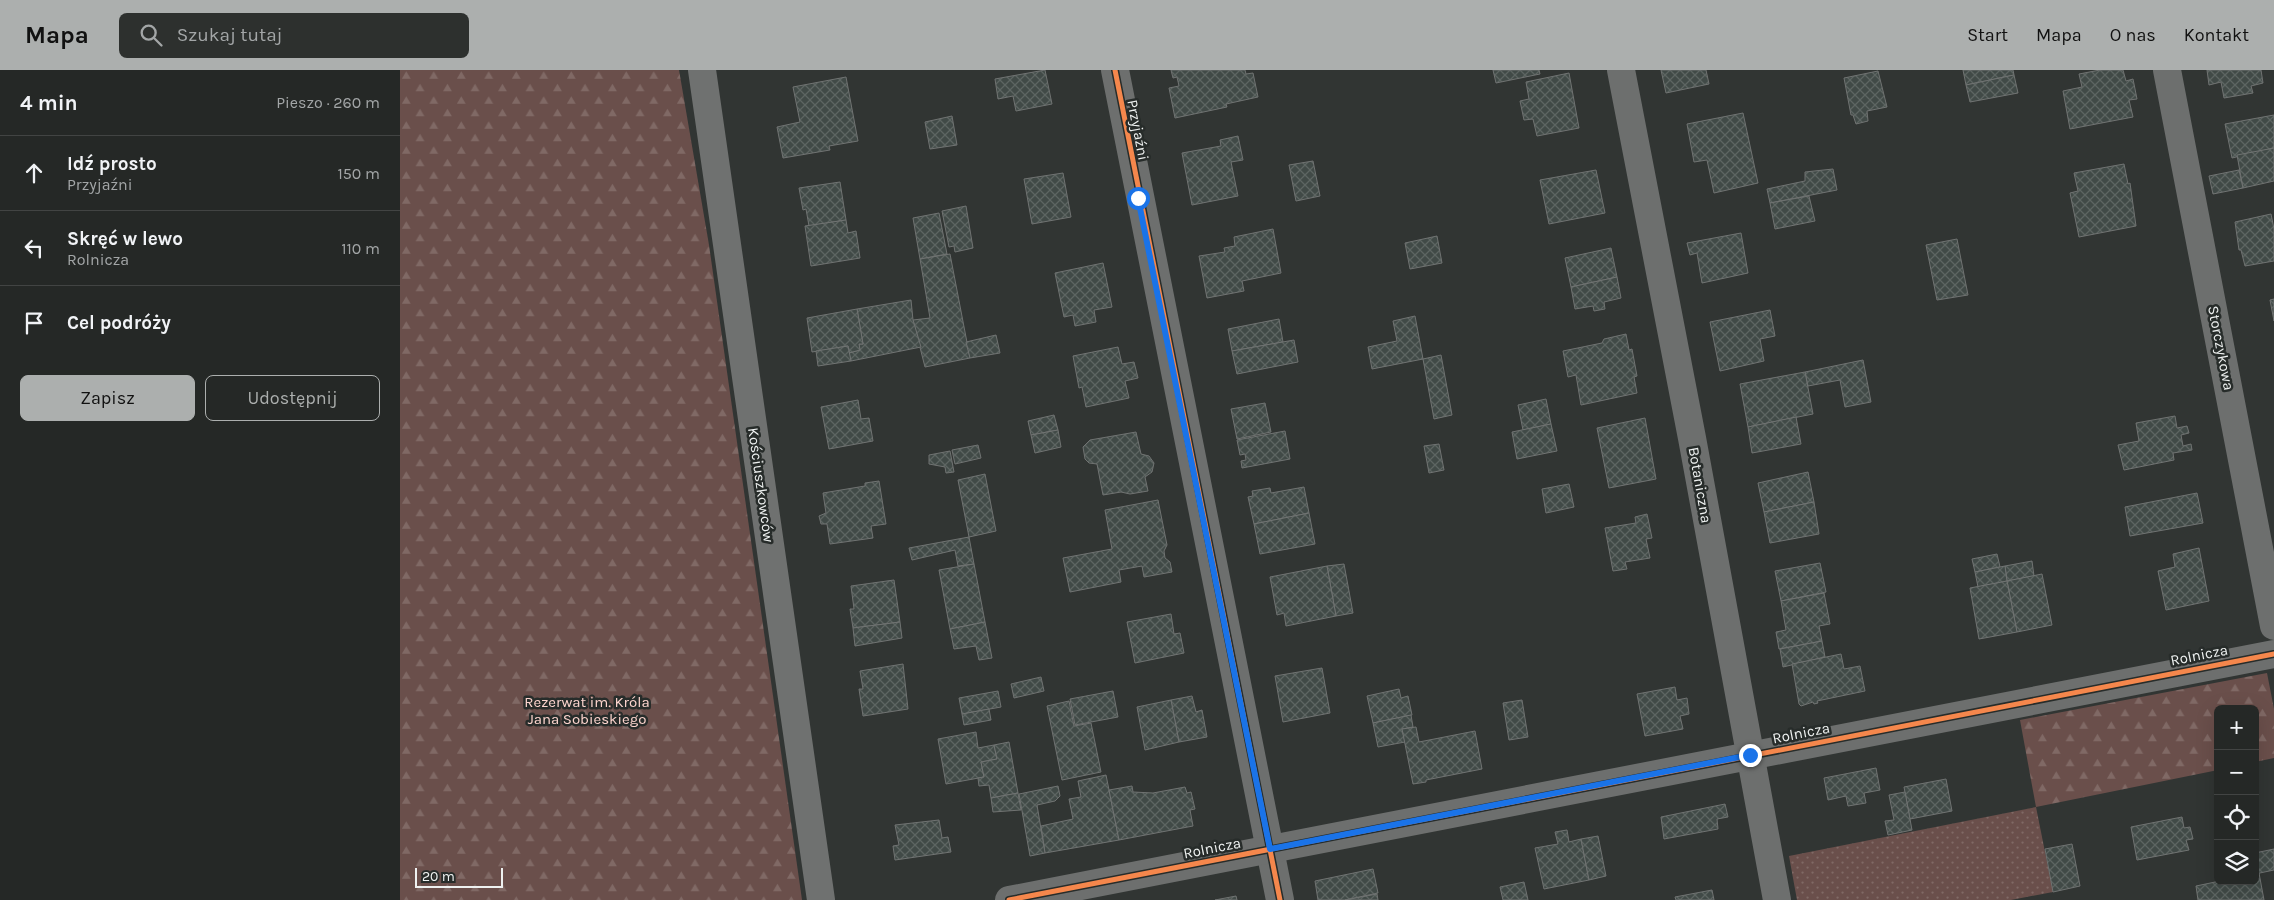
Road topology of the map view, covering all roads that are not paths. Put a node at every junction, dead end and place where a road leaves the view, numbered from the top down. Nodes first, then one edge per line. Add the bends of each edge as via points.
1 (702, 70) edge
2 (1114, 70) edge
3 (1621, 70) edge
4 (2167, 70) edge
5 (2274, 626) edge
6 (2274, 654) edge
7 (1750, 755) junction
8 (1270, 849) junction
9 (821, 900) edge
10 (1009, 900) edge
11 (1280, 900) edge
12 (1777, 900) edge

1 - 9 street, Kościuszkowców
2 - 8 street, Przyjaźni
3 - 7 street, Botaniczna
4 - 5 street, Storczykowa
6 - 7 street, Rolnicza
7 - 8 street, Rolnicza
7 - 12 street, Botaniczna
8 - 10 street, Rolnicza
8 - 11 street, Przyjaźni

